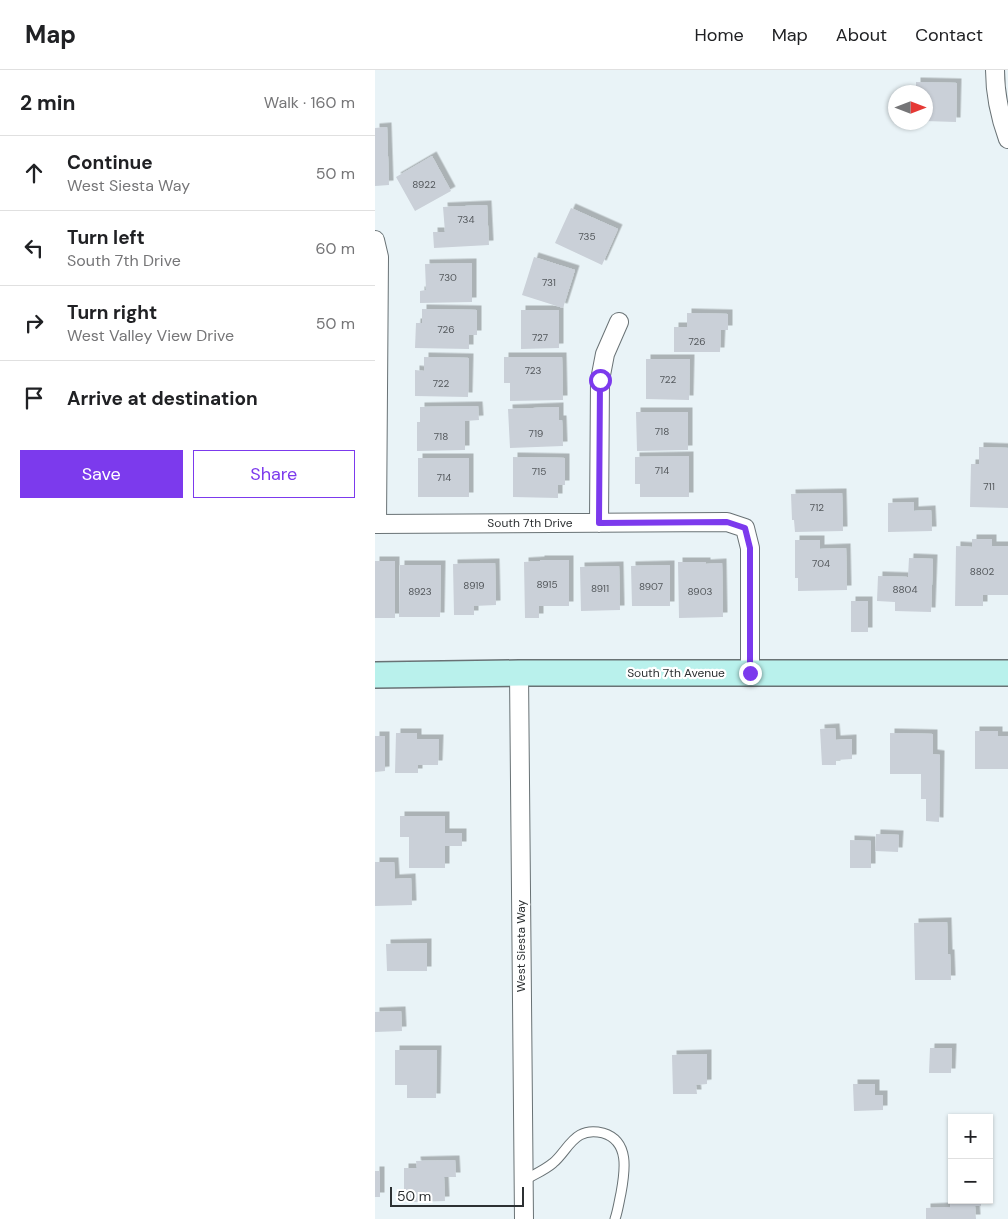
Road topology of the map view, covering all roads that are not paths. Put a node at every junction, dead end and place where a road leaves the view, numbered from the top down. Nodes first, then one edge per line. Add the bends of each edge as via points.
1 (995, 70) edge
2 (1008, 140) edge
3 (375, 240) edge
4 (619, 322) dead end
5 (599, 523) junction
6 (376, 524) edge
7 (519, 673) junction
8 (750, 673) junction
9 (1008, 673) edge
10 (375, 675) edge
11 (523, 1181) junction
12 (523, 1219) edge
13 (615, 1219) edge

1 - 2 street via 995,88
3 - 6 street via 379,257
4 - 5 street via 605,354 600,380
5 - 6 street, South 7th Drive
5 - 8 street, South 7th Drive via 727,522 745,528 750,548
7 - 8 street, South 7th Avenue
7 - 10 street, South 7th Avenue
7 - 11 street, West Siesta Way
8 - 9 street, South 7th Avenue
11 - 12 street, West Siesta Way
11 - 13 lane via 553,1163 580,1135 593,1131 605,1134 617,1141 625,1170

